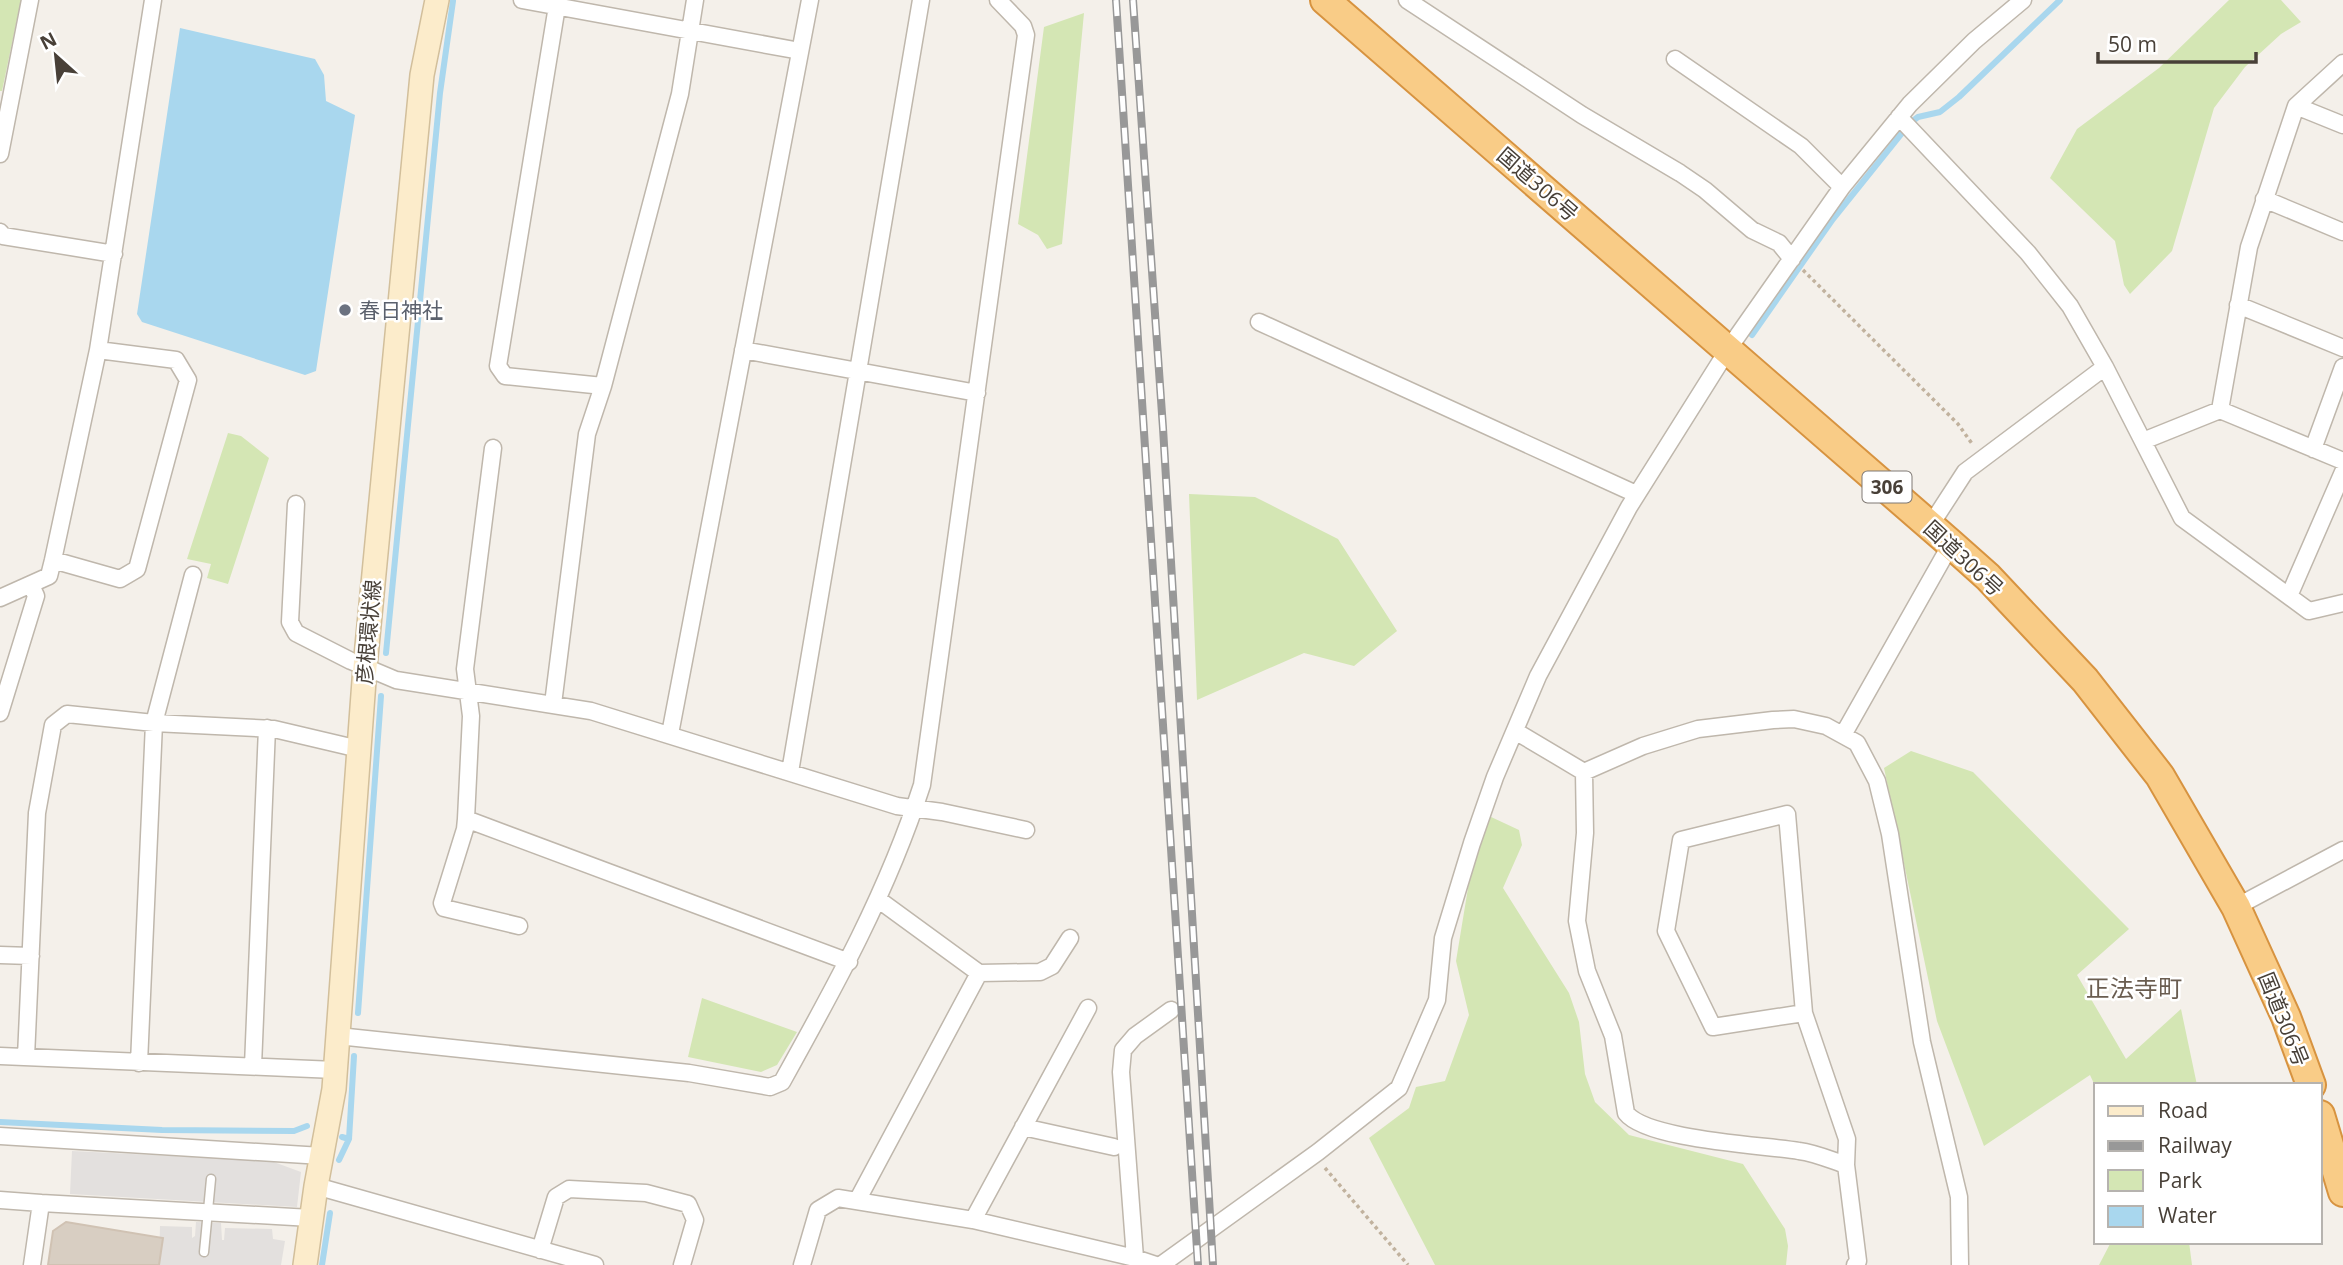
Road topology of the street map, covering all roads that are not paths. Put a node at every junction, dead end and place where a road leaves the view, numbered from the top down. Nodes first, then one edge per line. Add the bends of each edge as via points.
1 (30, 0) edge
2 (153, 0) edge
3 (437, 0) edge
4 (522, 0) edge
5 (695, 0) edge
6 (810, 0) edge
7 (921, 0) edge
8 (998, 0) edge
9 (1325, 0) edge
10 (2023, 0) edge
11 (1414, 2) edge
12 (557, 3) edge
13 (690, 31) junction
14 (800, 51) junction
15 (1675, 59) dead end
16 (2343, 63) edge
17 (2296, 106) junction
18 (1904, 123) junction
19 (2343, 125) edge
20 (0, 154) edge
21 (1842, 187) junction
22 (2264, 199) junction
23 (0, 232) edge
24 (2343, 232) edge
25 (114, 254) junction
26 (1797, 264) junction
27 (2238, 305) junction
28 (1259, 323) dead end
29 (1729, 348) junction
30 (2343, 348) edge
31 (98, 350) junction
32 (743, 350) junction
33 (2105, 367) junction
34 (2343, 367) edge
35 (858, 371) junction
36 (603, 386) junction
37 (977, 393) junction
38 (2220, 410) junction
39 (2143, 441) junction
40 (494, 448) dead end
41 (2313, 449) junction
42 (2343, 461) edge
43 (2343, 472) edge
44 (1636, 494) junction
45 (296, 504) dead end
46 (1941, 535) junction
47 (53, 560) junction
48 (193, 575) dead end
49 (30, 585) junction
50 (2289, 596) junction
51 (0, 598) edge
52 (2343, 603) edge
53 (365, 667) junction
54 (468, 692) junction
55 (553, 704) junction
56 (0, 713) edge
57 (154, 723) junction
58 (267, 728) junction
59 (1515, 730) junction
60 (670, 734) junction
61 (1843, 735) junction
62 (359, 749) junction
63 (790, 772) junction
64 (1584, 772) junction
65 (915, 808) junction
66 (466, 819) junction
67 (1026, 830) dead end
68 (2343, 850) edge
69 (879, 900) junction
70 (2236, 907) junction
71 (519, 926) dead end
72 (1070, 937) dead end
73 (0, 955) edge
74 (31, 956) junction
75 (849, 962) junction
76 (979, 973) junction
77 (1088, 1008) dead end
78 (1171, 1010) dead end
79 (1804, 1013) junction
80 (338, 1036) junction
81 (0, 1056) edge
82 (26, 1057) junction
83 (139, 1063) junction
84 (253, 1066) junction
85 (335, 1080) junction
86 (2310, 1083) edge
87 (2322, 1122) edge
88 (1023, 1127) junction
89 (0, 1136) edge
90 (324, 1146) junction
91 (1114, 1147) dead end
92 (1846, 1165) junction
93 (211, 1179) dead end
94 (316, 1186) junction
95 (2343, 1192) edge
96 (0, 1200) edge
97 (857, 1201) junction
98 (41, 1203) junction
99 (209, 1212) junction
100 (311, 1218) junction
101 (973, 1220) junction
102 (540, 1250) junction
103 (204, 1252) dead end
104 (1135, 1258) junction
105 (32, 1265) edge
106 (305, 1265) edge
107 (595, 1265) edge
108 (682, 1265) edge
109 (802, 1265) edge
110 (1158, 1265) edge
111 (1855, 1265) edge
112 (1960, 1265) edge

1 - 20 street
2 - 25 street
3 - 53 main road, 彦根環状線 via 422,75
4 - 12 street
5 - 13 street
6 - 14 street
7 - 35 street
8 - 37 street via 1026,35
9 - 29 highway, 国道306号 / 306
10 - 18 street via 1974,41
11 - 26 street via 1582,115 1705,190 1752,230 1779,243
12 - 13 street
12 - 36 street via 498,366 505,376
13 - 14 street
13 - 36 street via 680,94
14 - 32 street
15 - 21 street via 1801,146
16 - 17 street
17 - 19 street
17 - 22 street
18 - 21 street
18 - 33 street via 2028,253 2070,306
21 - 26 street
22 - 24 street
22 - 27 street
23 - 25 street
25 - 31 street
26 - 29 street
27 - 30 street
27 - 38 street
28 - 44 street
29 - 44 street
29 - 46 highway, 国道306号 / 306
31 - 47 street
31 - 47 street via 176,360 188,380 137,569 120,579
32 - 35 street
32 - 60 street
33 - 39 street
33 - 46 street via 1965,472
34 - 41 street
35 - 37 street
35 - 63 street
36 - 55 street via 587,435
37 - 65 street via 922,785
38 - 39 street
38 - 41 street
39 - 50 street via 2182,518
40 - 54 street via 465,669
41 - 42 street
43 - 50 street
44 - 59 street via 1538,676
45 - 53 street via 290,622 296,633
46 - 61 street
46 - 70 highway, 国道306号 / 306 via 1988,577 2085,680 2160,776
47 - 49 street via 49,576
48 - 57 street
49 - 51 street
49 - 56 street via 36,596
50 - 52 street via 2309,611
53 - 54 street via 397,680
53 - 62 main road, 彦根環状線
54 - 55 street
54 - 66 street
55 - 60 street
57 - 58 street
57 - 74 street via 67,714 53,725 37,813
57 - 83 street
58 - 62 street
58 - 84 street
59 - 64 street
59 - 110 street via 1495,776 1443,938 1437,1000 1399,1088
60 - 63 street
61 - 64 street via 1794,719 1698,729 1643,746
61 - 112 street via 1857,743 1877,781 1890,834 1922,1042 1959,1197
62 - 80 main road, 彦根環状線
63 - 65 street
64 - 92 street via 1585,833 1577,921 1587,971 1613,1036 1626,1113 1643,1125 1698,1139 1799,1151
65 - 67 street
65 - 69 street
66 - 71 street via 442,904
66 - 75 street
68 - 70 street
69 - 75 street
69 - 76 street
70 - 86 highway, 国道306号 / 306
72 - 76 street via 1052,966 1040,972
73 - 74 street
74 - 82 street
75 - 80 street via 782,1082 770,1087 689,1073
76 - 97 street
77 - 88 street
78 - 104 street via 1123,1050
79 - 79 street via 1713,1027 1667,931 1681,840 1787,814
79 - 92 street via 1847,1139
80 - 85 main road, 彦根環状線
81 - 82 street
82 - 83 street
83 - 84 street
84 - 85 street
85 - 90 main road, 彦根環状線
87 - 95 highway
88 - 91 street
88 - 101 street
89 - 90 street
90 - 94 main road, 彦根環状線
92 - 111 street
93 - 99 lane
94 - 100 main road, 彦根環状線
94 - 102 street
96 - 98 street
97 - 101 street
97 - 109 street via 838,1198 818,1210
98 - 99 street
98 - 105 street
99 - 100 street
99 - 103 lane
100 - 106 main road, 彦根環状線
101 - 104 street
102 - 107 street
102 - 108 street via 556,1197 569,1189 646,1193 688,1204 695,1220
104 - 110 street

